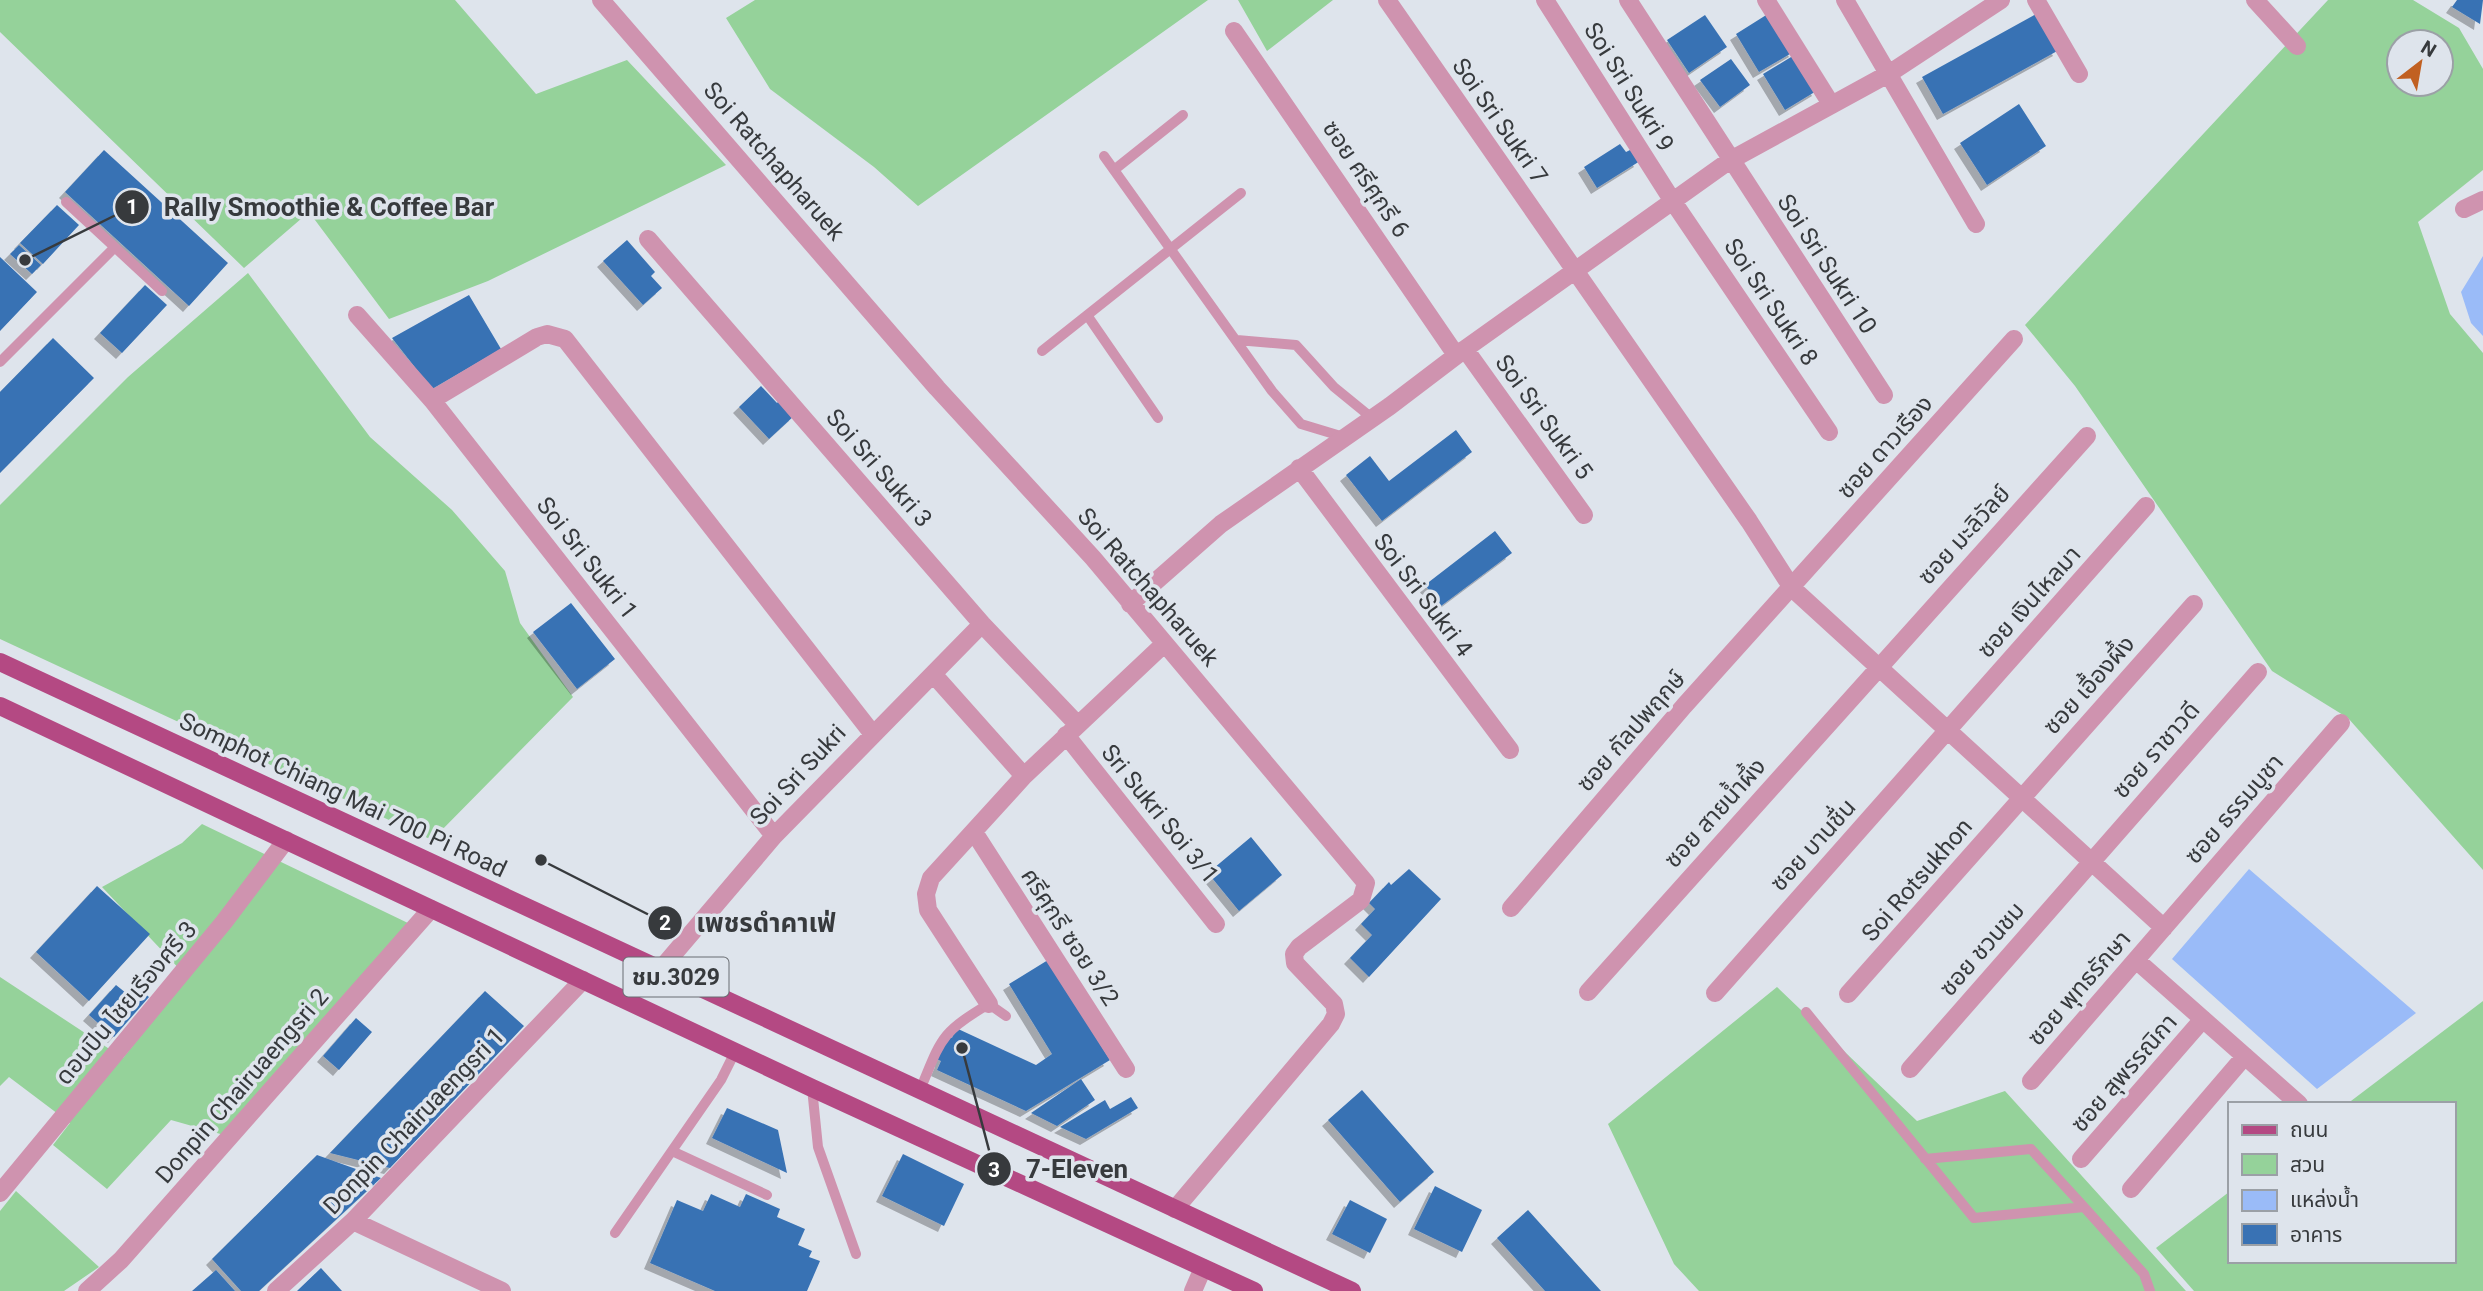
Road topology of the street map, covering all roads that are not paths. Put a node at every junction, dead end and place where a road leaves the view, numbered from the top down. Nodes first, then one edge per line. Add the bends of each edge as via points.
1 (1387, 0) edge
2 (1545, 0) edge
3 (1628, 0) edge
4 (1766, 0) edge
5 (1845, 0) edge
6 (2001, 0) edge
7 (2036, 0) edge
8 (2255, 0) edge
9 (603, 1) edge
10 (1234, 31) dead end
11 (2297, 46) dead end
12 (1890, 73) junction
13 (2079, 74) dead end
14 (1830, 104) junction
15 (1183, 115) dead end
16 (1104, 156) dead end
17 (1729, 160) junction
18 (1114, 170) junction
19 (1241, 193) dead end
20 (1672, 200) junction
21 (2483, 200) edge
22 (66, 202) dead end
23 (2465, 209) dead end
24 (1976, 224) dead end
25 (648, 239) dead end
26 (114, 248) junction
27 (1171, 249) junction
28 (1573, 271) junction
29 (162, 291) dead end
30 (1087, 315) junction
31 (357, 316) dead end
32 (2014, 339) dead end
33 (1237, 340) junction
34 (1042, 351) dead end
35 (1461, 352) junction
36 (0, 362) edge
37 (1884, 395) dead end
38 (432, 400) junction
39 (1158, 418) dead end
40 (1372, 418) junction
41 (1829, 432) dead end
42 (2087, 436) dead end
43 (1344, 437) junction
44 (1299, 468) junction
45 (2147, 506) dead end
46 (1584, 515) dead end
47 (1792, 588) junction
48 (1130, 604) junction
49 (2193, 604) dead end
50 (982, 624) junction
51 (1164, 644) junction
52 (0, 662) edge
53 (1879, 667) junction
54 (2258, 672) dead end
55 (934, 675) junction
56 (0, 706) edge
57 (2341, 723) dead end
58 (1072, 730) junction
59 (1947, 730) junction
60 (872, 733) junction
61 (1510, 750) dead end
62 (1024, 776) junction
63 (2022, 798) junction
64 (974, 832) junction
65 (774, 836) junction
66 (286, 840) junction
67 (2092, 861) junction
68 (1511, 908) dead end
69 (431, 909) junction
70 (1216, 923) dead end
71 (2164, 928) junction
72 (2136, 960) junction
73 (660, 970) junction
74 (583, 980) junction
75 (1587, 992) dead end
76 (1714, 993) dead end
77 (1848, 994) dead end
78 (989, 1003) junction
79 (1806, 1012) dead end
80 (1006, 1016) dead end
81 (2203, 1019) junction
82 (735, 1052) junction
83 (2245, 1056) junction
84 (1126, 1069) dead end
85 (1910, 1069) dead end
86 (2031, 1081) dead end
87 (812, 1088) junction
88 (920, 1090) junction
89 (2297, 1102) edge
90 (672, 1151) junction
91 (1925, 1159) junction
92 (2081, 1159) dead end
93 (7, 1173) edge
94 (2131, 1189) dead end
95 (0, 1193) edge
96 (767, 1195) dead end
97 (2084, 1207) junction
98 (1175, 1209) junction
99 (353, 1222) junction
100 (615, 1233) dead end
101 (856, 1254) dead end
102 (1203, 1268) junction
103 (480, 1286) edge
104 (87, 1291) edge
105 (276, 1291) edge
106 (502, 1291) edge
107 (1193, 1291) edge
108 (1254, 1291) edge
109 (1352, 1291) edge
110 (2150, 1291) edge

1 - 28 street, Soi Sri Sukri 7
2 - 20 street, Soi Sri Sukri 9
3 - 17 street, Soi Sri Sukri 10
4 - 14 street
5 - 12 street
6 - 12 street
7 - 13 street
8 - 11 street
9 - 48 street, Soi Ratchapharuek
10 - 35 street, ซอย ศรีศุกรี 6
12 - 14 street
12 - 24 street
14 - 17 street
15 - 18 lane
16 - 18 lane
17 - 20 street
17 - 37 street, Soi Sri Sukri 10
18 - 27 lane
19 - 27 lane
20 - 28 street
20 - 41 street, Soi Sri Sukri 8
21 - 23 street
22 - 26 lane
25 - 50 street, Soi Sri Sukri 3
26 - 29 lane
26 - 36 lane
27 - 30 lane
27 - 33 lane
28 - 35 street
28 - 47 street, Soi Sri Sukri 7
30 - 34 lane
30 - 39 lane
31 - 38 street, Soi Sri Sukri 1
32 - 47 street, ซอย ดาวเรือง
33 - 40 lane via 1296,345 1334,387
33 - 43 lane via 1301,424
35 - 40 street
35 - 46 street, Soi Sri Sukri 5
38 - 60 street via 537,337 547,334 565,339
38 - 65 street, Soi Sri Sukri 1
40 - 43 street
42 - 53 street, ซอย มะลิวัลย์
43 - 44 street
44 - 48 street via 1205,536
44 - 61 street, Soi Sri Sukri 4
45 - 59 street, ซอย เงินไหลมา
47 - 53 street, Soi Sri Sukri 7
47 - 68 street, ซอย กัลปพฤกษ์
48 - 51 street, Soi Ratchapharuek
49 - 63 street, ซอย เอื้องผึ้ง
50 - 55 street, Soi Sri Sukri
50 - 58 street, Soi Sri Sukri 3
51 - 58 street
51 - 98 street, Soi Ratchapharuek via 1366,883 1361,900 1294,954 1295,963 1334,1004 1331,1024
52 - 73 main road, Somphot Chiang Mai 700 Pi Road / ชม.3029
53 - 59 street, Soi Sri Sukri 7
53 - 75 street, ซอย สายน้ำผึ้ง
54 - 67 street, ซอย ราชาวดี
55 - 60 street, Soi Sri Sukri
55 - 62 street
56 - 66 main road, ชม.3029
57 - 71 street, ซอย ธรรมบูชา
58 - 62 street
58 - 70 street, Sri Sukri Soi 3/1
59 - 63 street, Soi Sri Sukri 7
59 - 76 street, ซอย บานชื่น
60 - 65 street, Soi Sri Sukri
62 - 64 street
63 - 67 street, Soi Sri Sukri 7
63 - 77 street, Soi Rotsukhon
64 - 78 street via 932,877 926,894 928,910
64 - 84 street, ศรีศุกรี ซอย 3/2
65 - 73 street, Soi Sri Sukri
66 - 69 main road, ชม.3029
66 - 93 street, ดอนปิน ไชยเรืองศรี 3 via 224,922
67 - 71 street, Soi Sri Sukri 7
67 - 85 street, ซอย ชวนชม
69 - 74 main road, ชม.3029
69 - 104 street, Donpin Chairuaengsri 2 via 121,1260
71 - 72 street, ซอย พุทธรักษา
72 - 81 street
72 - 86 street, ซอย พุทธรักษา
73 - 88 main road, Somphot Chiang Mai 700 Pi Road / ชม.3029
74 - 82 main road, ชม.3029
74 - 99 street, Donpin Chairuaengsri 1
78 - 80 lane
78 - 88 lane via 942,1037
79 - 91 lane
81 - 83 street
81 - 92 street, ซอย สุพรรณิกา
82 - 87 main road, ชม.3029
82 - 90 lane
83 - 89 street
83 - 94 street
87 - 101 lane via 818,1147
87 - 102 main road, ชม.3029
88 - 98 main road, Somphot Chiang Mai 700 Pi Road / ชม.3029
90 - 96 lane
90 - 100 lane
91 - 97 lane via 2031,1149
91 - 97 lane via 1975,1218
93 - 95 street, ดอนปิน ไชยเรืองศรี 3
97 - 110 lane via 2144,1274
98 - 109 main road, Somphot Chiang Mai 700 Pi Road / ชม.3029
99 - 103 street
99 - 105 street, Donpin Chairuaengsri 1
102 - 107 street
102 - 108 main road, ชม.3029
103 - 106 street

